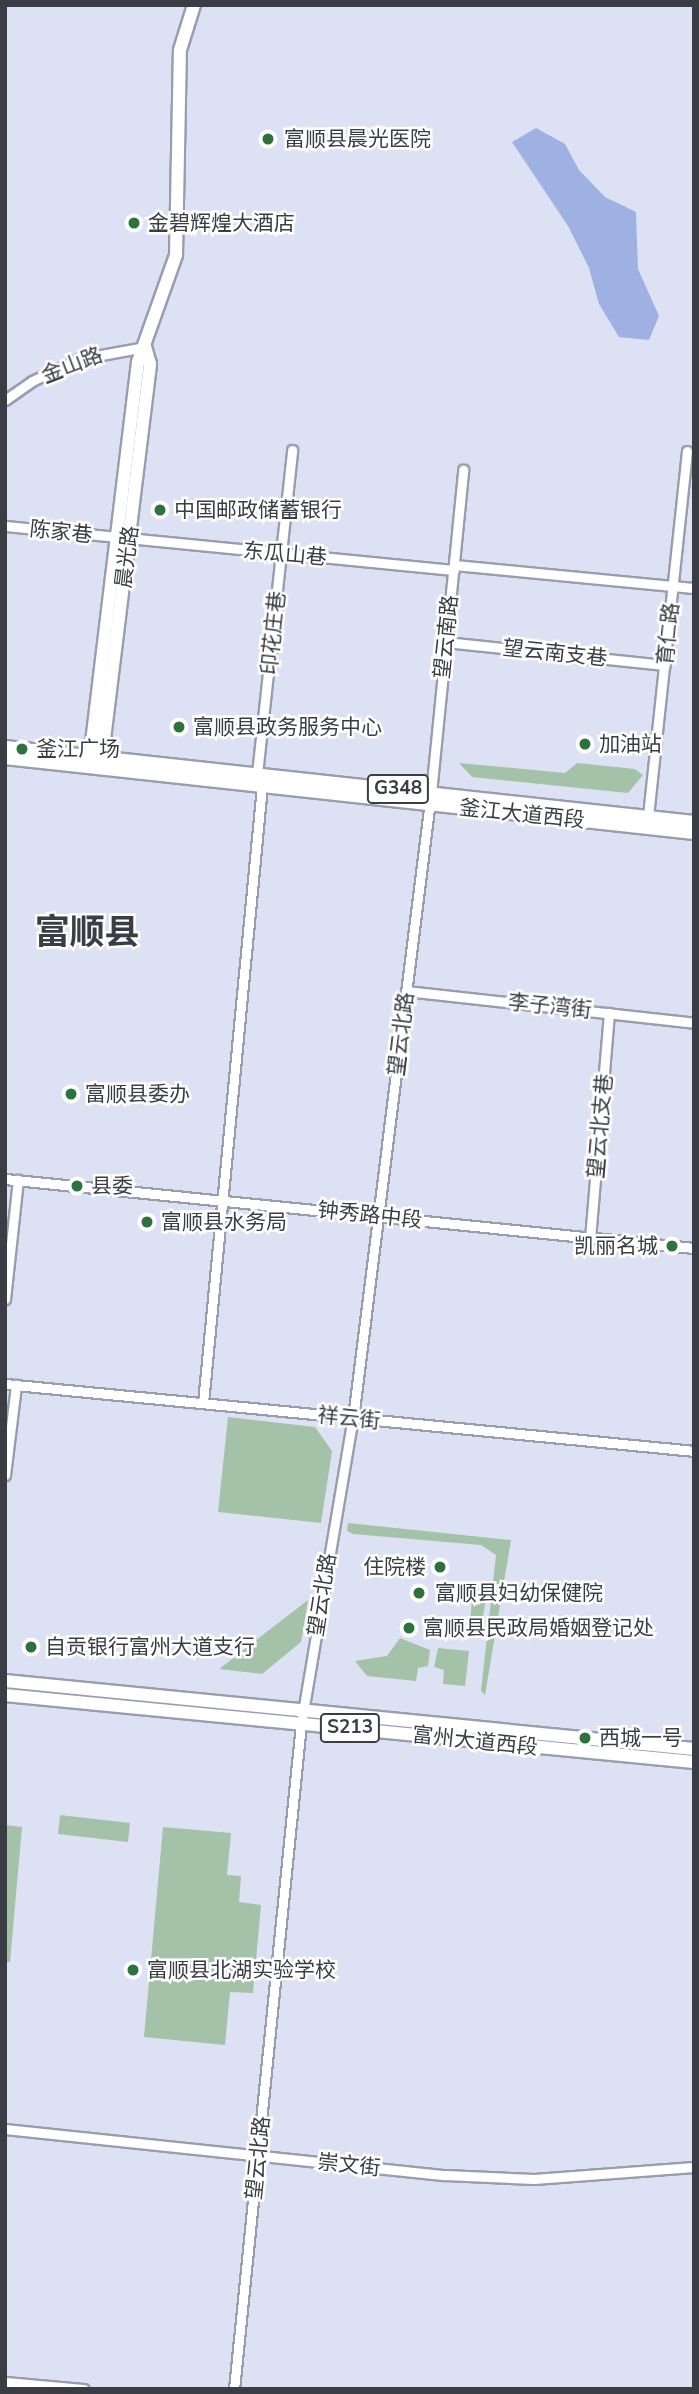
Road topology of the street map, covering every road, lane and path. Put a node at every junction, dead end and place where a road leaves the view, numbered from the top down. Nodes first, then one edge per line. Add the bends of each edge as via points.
1 (194, 5) edge
2 (145, 347) junction
3 (5, 400) edge
4 (292, 450) dead end
5 (687, 451) dead end
6 (463, 470) dead end
7 (5, 526) edge
8 (123, 539) junction
9 (282, 553) junction
10 (454, 567) junction
11 (673, 586) junction
12 (694, 588) edge
13 (445, 642) junction
14 (665, 665) junction
15 (5, 747) edge
16 (5, 758) edge
17 (95, 762) junction
18 (259, 780) junction
19 (430, 799) junction
20 (648, 816) junction
21 (694, 822) edge
22 (694, 833) edge
23 (406, 991) junction
24 (609, 1013) junction
25 (694, 1023) edge
26 (5, 1179) edge
27 (18, 1180) junction
28 (222, 1200) junction
29 (378, 1215) junction
30 (590, 1239) junction
31 (694, 1248) edge
32 (5, 1299) edge
33 (5, 1384) edge
34 (16, 1385) junction
35 (203, 1403) junction
36 (353, 1418) junction
37 (694, 1451) edge
38 (5, 1475) edge
39 (5, 1681) edge
40 (5, 1695) edge
41 (303, 1710) junction
42 (301, 1724) junction
43 (694, 1749) edge
44 (694, 1762) edge
45 (5, 2129) edge
46 (258, 2155) junction
47 (694, 2167) edge
48 (5, 2382) edge
49 (84, 2389) edge
50 (234, 2389) edge

1 - 2 main road, 晨光路 via 180,50 176,255
2 - 3 street, 金山路 via 79,359 32,381
2 - 8 main road, 晨光路 via 138,362
4 - 9 street, 印花庄巷
5 - 11 street, 育仁路
6 - 10 street, 望云南路
7 - 8 street, 陈家巷
8 - 9 street, 东瓜山巷
8 - 17 main road, 晨光路
9 - 10 street, 东瓜山巷
9 - 18 street, 印花庄巷
10 - 11 street, 东瓜山巷
10 - 13 street, 望云南路
11 - 12 street, 东瓜山巷
11 - 14 street, 育仁路
13 - 14 street, 望云南支巷
13 - 19 street, 望云南路
14 - 20 street, 育仁路
15 - 17 main road, G348
16 - 17 main road, G348
17 - 18 main road, 釜江大道西段 / G348
18 - 19 main road, 釜江大道西段 / G348
18 - 28 street, 印花庄巷
19 - 20 main road, 釜江大道西段 / G348
19 - 22 main road, 釜江大道西段 / G348
19 - 23 street, 望云北路
20 - 21 main road, 釜江大道西段 / G348
23 - 24 street, 李子湾街
23 - 29 street, 望云北路
24 - 25 street, 李子湾街
24 - 30 street, 望云北支巷
26 - 27 street, 钟秀路中段
27 - 28 street, 钟秀路中段
27 - 32 street
28 - 29 street, 钟秀路中段
28 - 35 street, 印花庄巷
29 - 30 street, 钟秀路中段
29 - 36 street, 望云北路
30 - 31 street, 钟秀路中段
33 - 34 street, 祥云街
34 - 35 street, 祥云街
34 - 38 street
35 - 36 street, 祥云街
36 - 37 street, 祥云街
36 - 41 street, 望云北路
39 - 41 main road, 富州大道西段 / S213
40 - 42 main road, 富州大道西段 / S213
41 - 42 street, 望云北路
41 - 43 main road, 富州大道西段 / S213
42 - 44 main road, 富州大道西段 / S213
42 - 46 street, 望云北路
45 - 46 street, 崇文街
46 - 47 street, 崇文街 via 445,2175 534,2179
46 - 50 street, 望云北路
48 - 49 street

